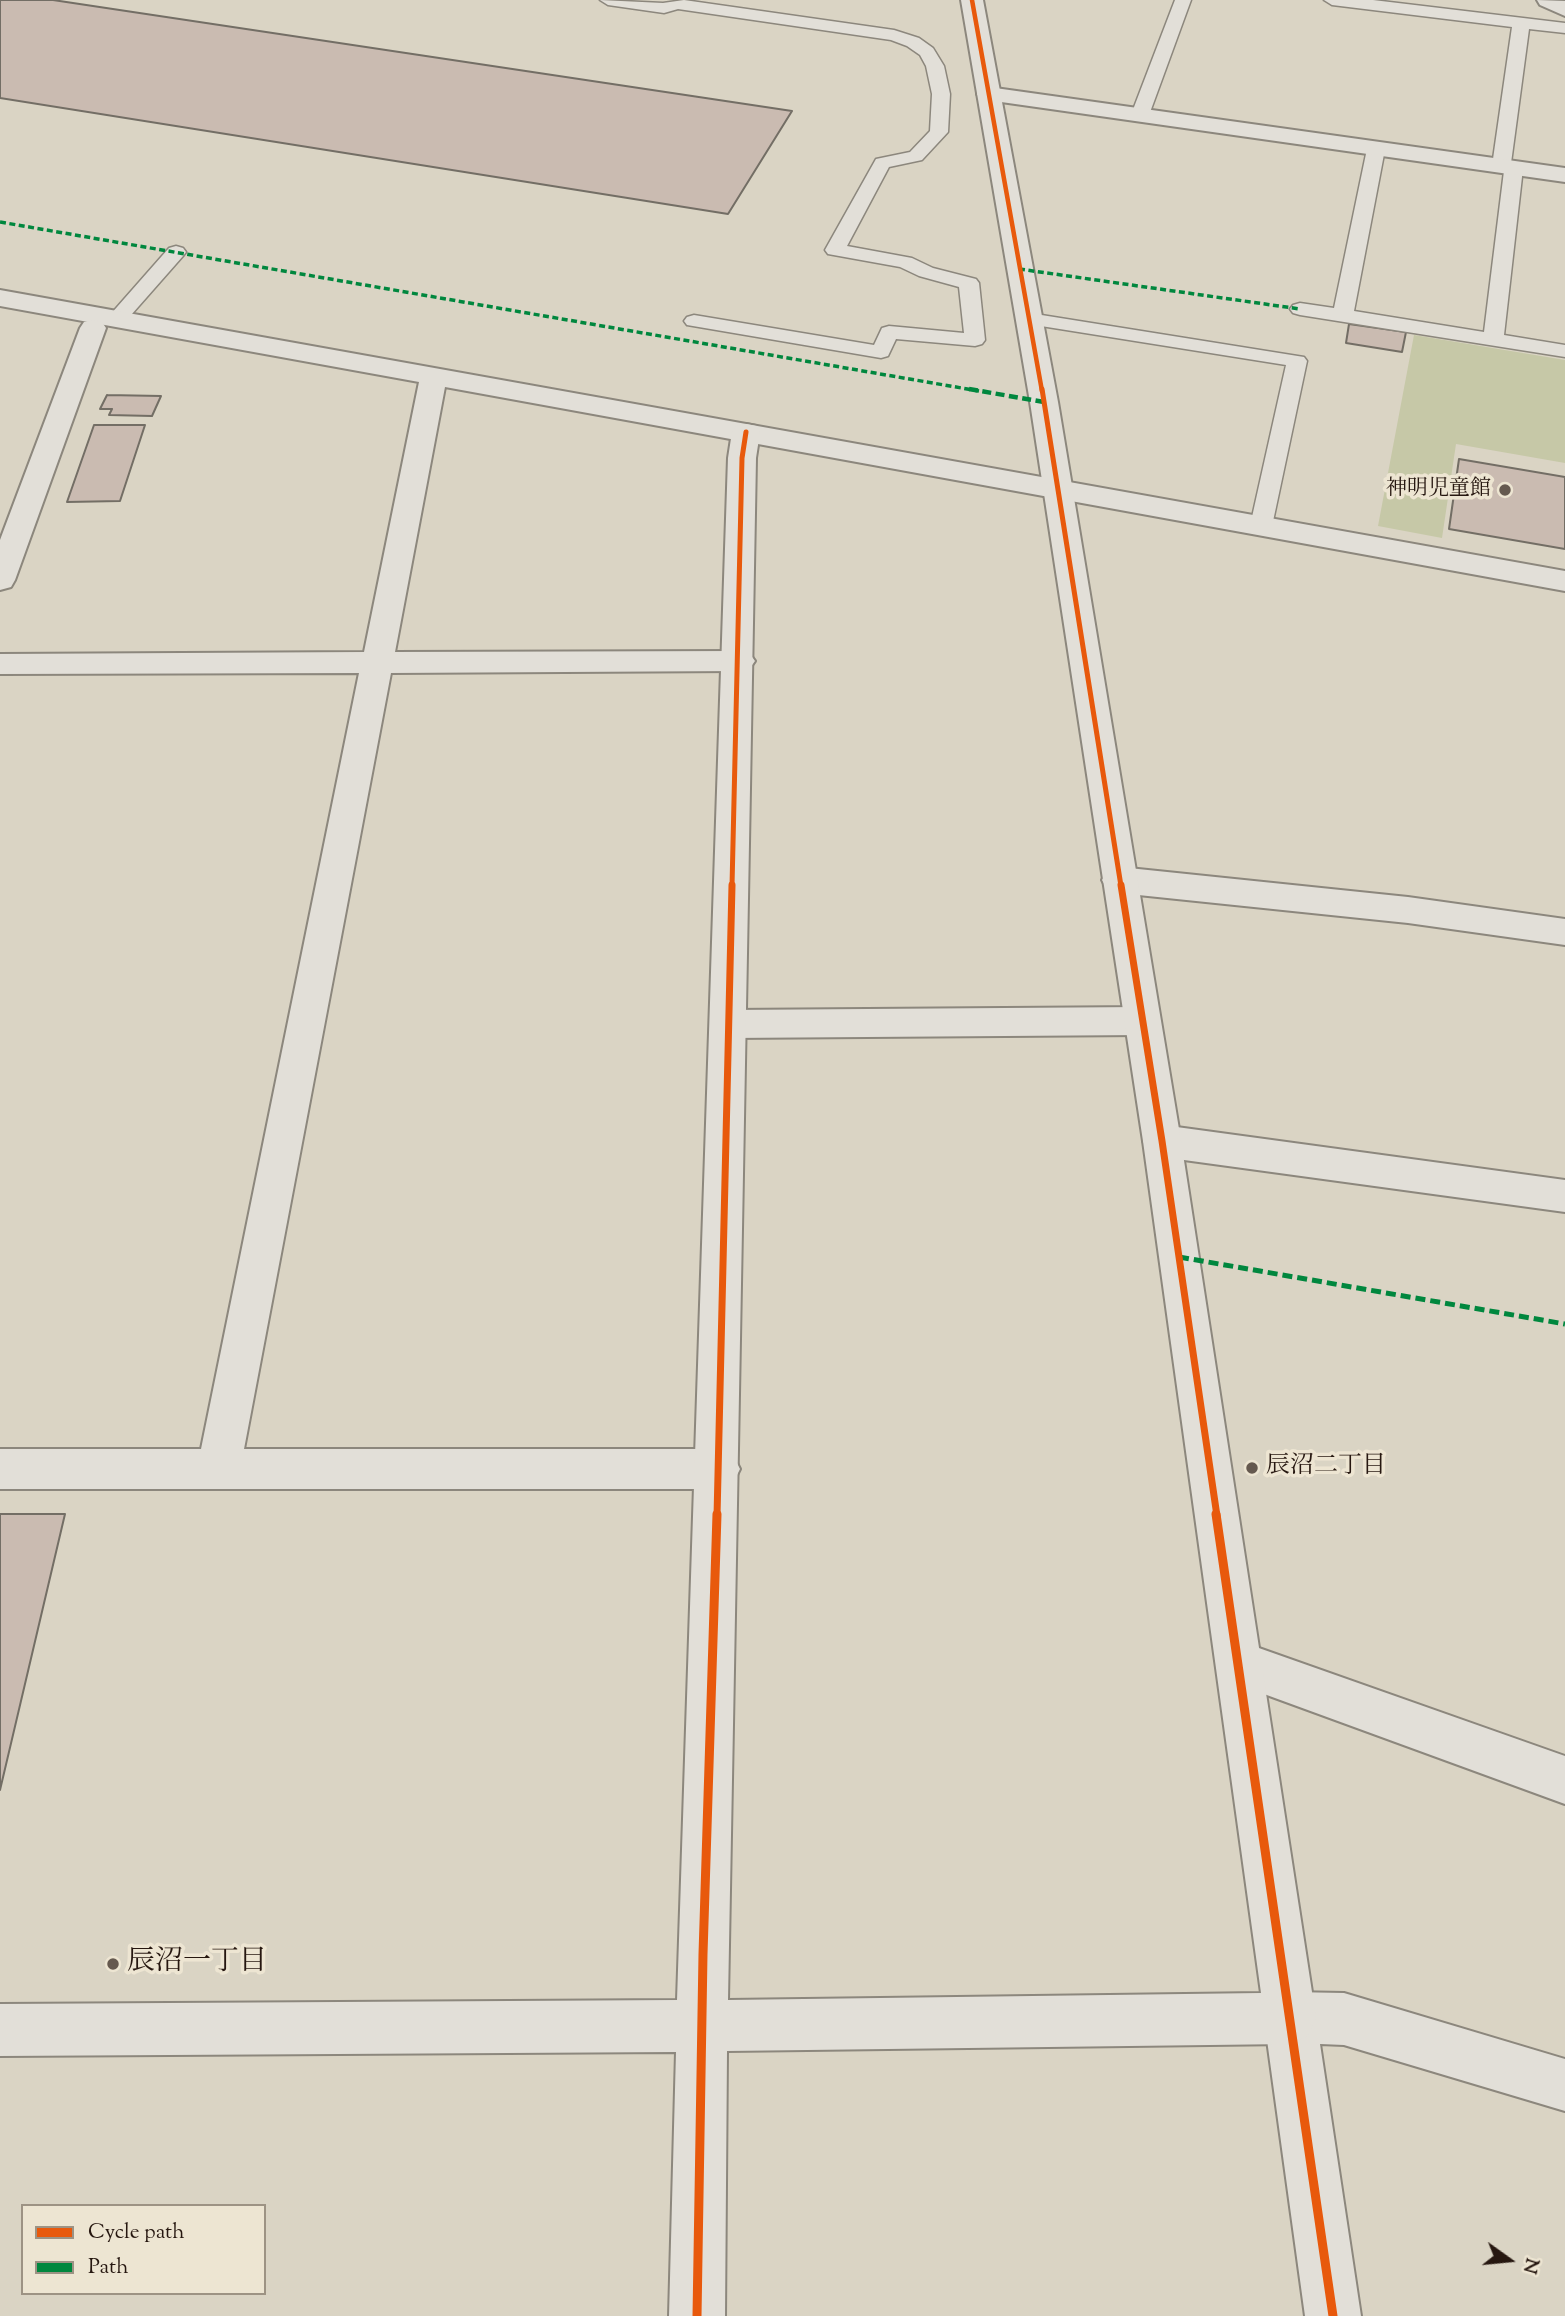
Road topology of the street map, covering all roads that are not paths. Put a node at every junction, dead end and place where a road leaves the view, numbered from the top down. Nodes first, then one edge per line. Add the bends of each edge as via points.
1 (608, 0) edge
2 (972, 0) edge
3 (1183, 0) edge
4 (1332, 0) edge
5 (1548, 0) edge
6 (1565, 10) edge
7 (1521, 23) junction
8 (1565, 28) edge
9 (988, 94) junction
10 (1140, 115) junction
11 (1376, 149) junction
12 (1508, 167) junction
13 (1565, 176) edge
14 (176, 252) dead end
15 (0, 298) edge
16 (1300, 309) dead end
17 (1343, 315) junction
18 (1029, 318) junction
19 (103, 321) junction
20 (694, 321) dead end
21 (1493, 338) junction
22 (1565, 351) edge
23 (433, 377) junction
24 (746, 432) junction
25 (1058, 489) junction
26 (1261, 526) junction
27 (0, 580) edge
28 (1565, 581) edge
29 (739, 661) junction
30 (375, 662) junction
31 (0, 664) edge
32 (1119, 880) junction
33 (1565, 932) edge
34 (1142, 1021) junction
35 (730, 1024) junction
36 (1161, 1141) junction
37 (1565, 1196) edge
38 (219, 1468) junction
39 (0, 1469) edge
40 (718, 1469) junction
41 (1239, 1663) junction
42 (1565, 1780) edge
43 (1290, 2018) junction
44 (702, 2026) junction
45 (0, 2030) edge
46 (1565, 2085) edge
47 (698, 2316) edge
48 (1333, 2316) edge

1 - 20 lane via 842,19 913,41 935,66 941,94 939,132 916,156 881,163 835,250 905,262 969,283 975,340 889,332 881,352
2 - 9 street
3 - 10 lane
4 - 7 lane
5 - 6 street
7 - 8 lane
7 - 12 lane
9 - 10 street
9 - 18 street
10 - 11 street
11 - 12 street
11 - 17 lane
12 - 13 street
12 - 21 lane
14 - 19 lane
15 - 19 street
16 - 17 lane
17 - 21 lane
18 - 25 street
18 - 26 lane via 1297,361
19 - 23 street
19 - 27 street
21 - 22 lane
23 - 24 street
23 - 30 street
24 - 25 street
24 - 29 street
25 - 26 street
25 - 32 street
26 - 28 street
29 - 30 street
29 - 35 street
30 - 31 street
30 - 38 street
32 - 33 street via 1408,910
32 - 34 street
34 - 35 street
34 - 36 street
35 - 40 street
36 - 37 street
36 - 41 street
38 - 39 street
38 - 40 street
40 - 44 street
41 - 42 street
41 - 43 street
43 - 44 street
43 - 46 street via 1344,2019
43 - 48 street
44 - 45 street
44 - 47 street

